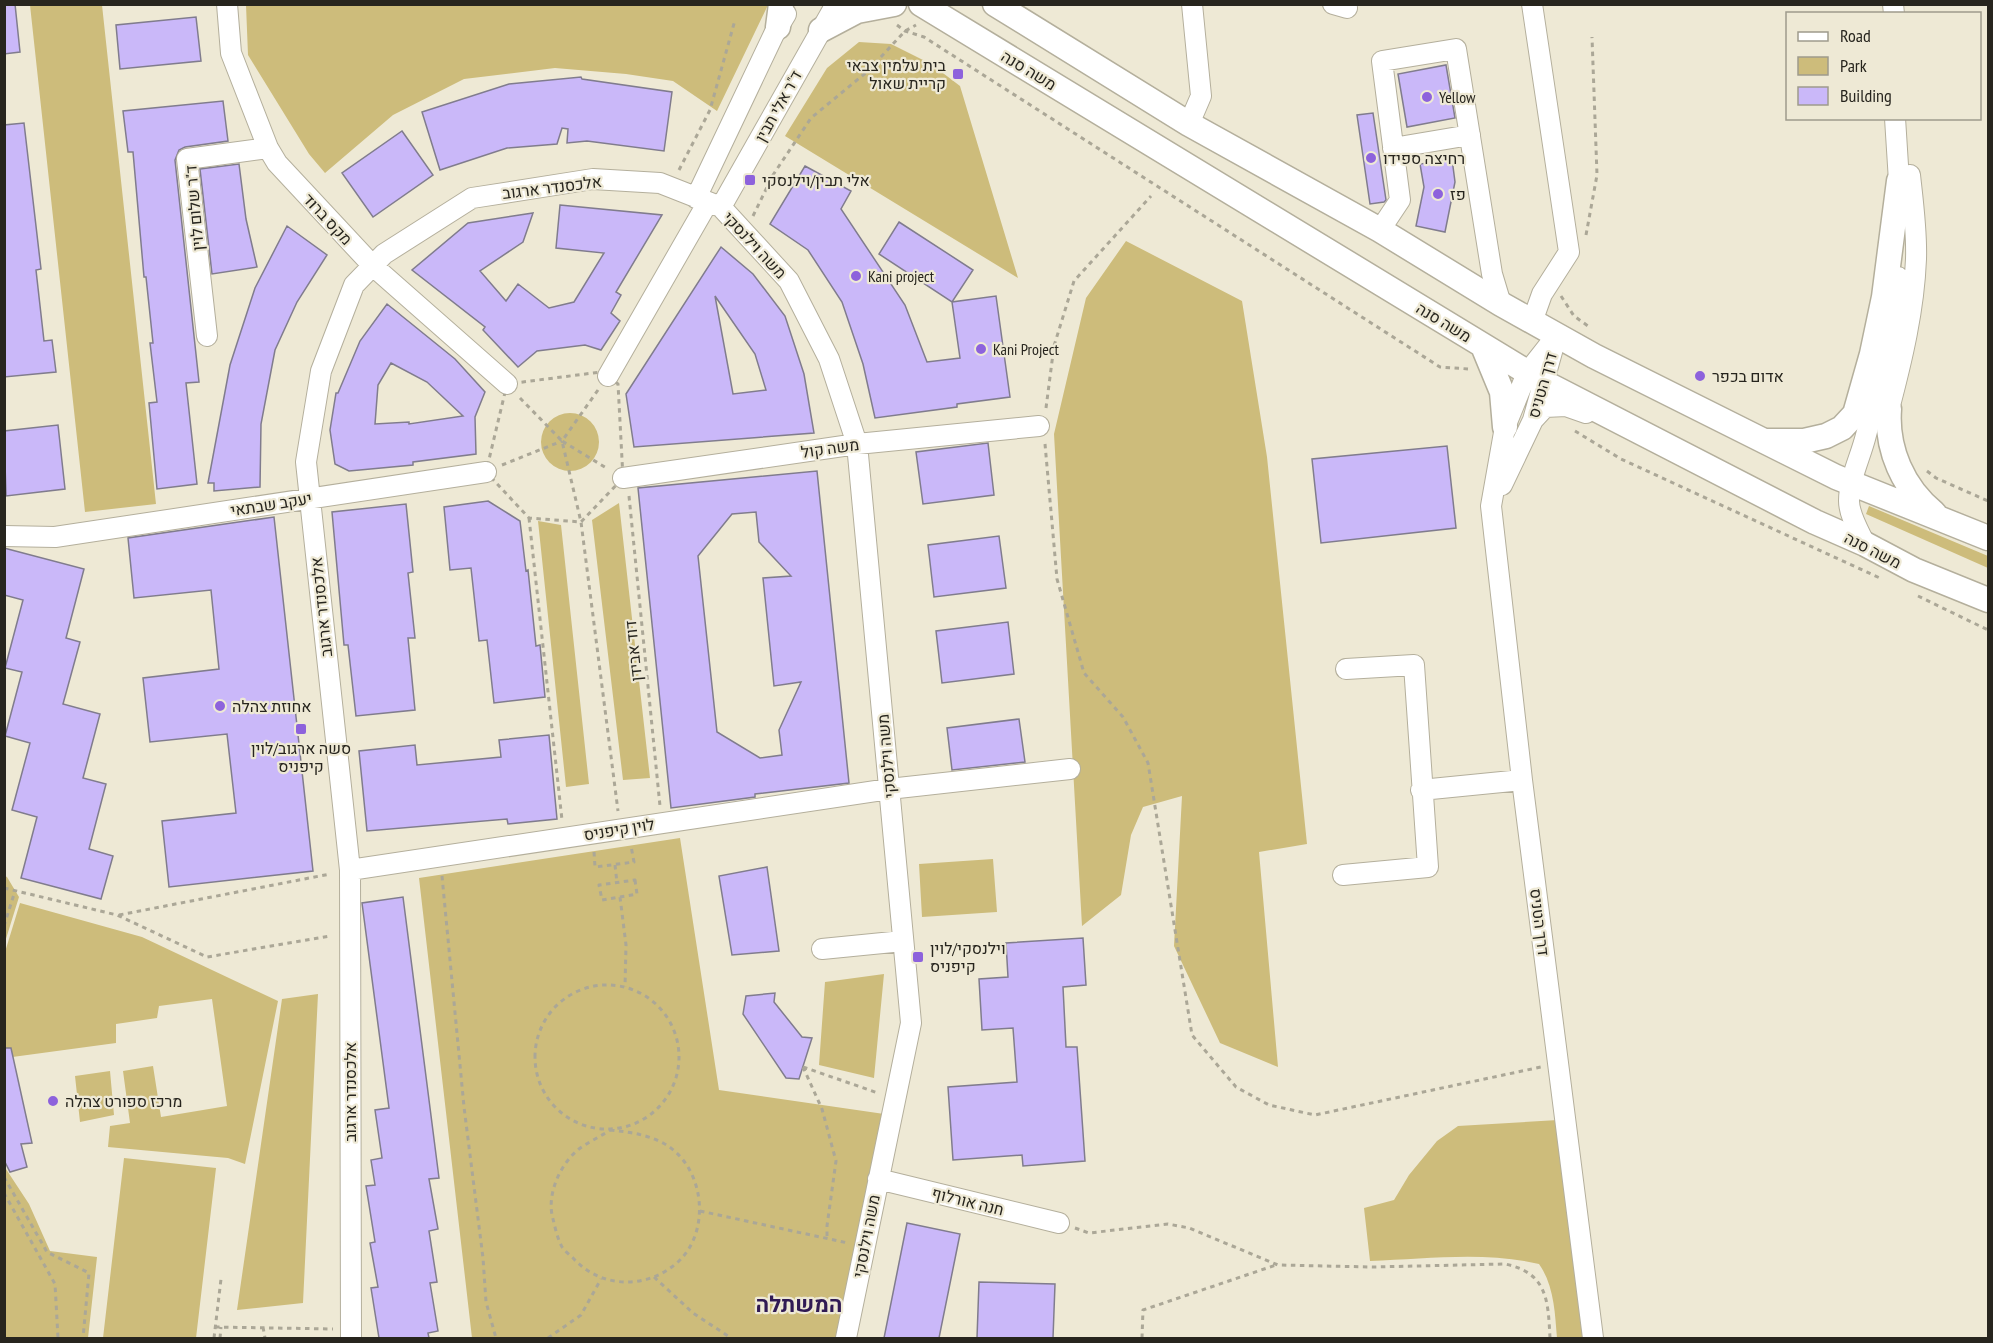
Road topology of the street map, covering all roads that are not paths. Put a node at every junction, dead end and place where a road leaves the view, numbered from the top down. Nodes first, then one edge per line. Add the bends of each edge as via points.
1 (227, 4) edge
2 (793, 4) edge
3 (836, 4) edge
4 (894, 4) edge
5 (995, 4) edge
6 (1192, 4) edge
7 (1532, 4) edge
8 (928, 9) edge
9 (780, 16) edge
10 (821, 30) junction
11 (1895, 120) edge
12 (1905, 120) edge
13 (1189, 124) junction
14 (1470, 135) junction
15 (268, 148) junction
16 (1393, 148) junction
17 (1899, 181) junction
18 (708, 203) junction
19 (1380, 230) junction
20 (373, 266) junction
21 (1501, 304) junction
22 (1532, 322) junction
23 (1557, 335) junction
24 (207, 336) dead end
25 (1483, 346) junction
26 (1536, 378) junction
27 (606, 379) road end
28 (507, 384) road end
29 (1889, 409) joint
30 (1533, 420) junction
31 (1041, 426) road end
32 (1505, 427) junction
33 (1651, 439) junction
34 (1760, 440) junction
35 (857, 444) junction
36 (486, 472) road end
37 (625, 477) road end
38 (1851, 483) junction
39 (309, 498) junction
40 (1491, 506) junction
41 (1946, 521) junction
42 (4, 536) edge
43 (1989, 538) edge
44 (1865, 544) junction
45 (1914, 570) junction
46 (1989, 600) edge
47 (1989, 612) edge
48 (1346, 669) dead end
49 (1070, 769) dead end
50 (1522, 780) junction
51 (889, 789) junction
52 (1421, 790) junction
53 (350, 870) junction
54 (1343, 874) dead end
55 (903, 941) junction
56 (822, 949) dead end
57 (878, 1179) junction
58 (1059, 1223) road end
59 (351, 1334) edge
60 (846, 1338) edge
61 (1593, 1338) edge

1 - 15 street, מקס ברוד via 231,53
2 - 9 street, ד"ר אלי תבין
3 - 10 street, ד"ר אלי תבין
4 - 10 main road via 856,11
5 - 13 main road
6 - 13 street via 1201,96
7 - 22 street via 1569,252 1542,294
8 - 25 main road, משה סנה
9 - 18 street, ד"ר אלי תבין
10 - 18 street, ד"ר אלי תבין
11 - 17 street
12 - 29 street via 1916,258 1905,344
13 - 19 main road
14 - 16 street
14 - 16 street via 1456,49 1382,61
14 - 21 street via 1492,274
15 - 20 street, מקס ברוד via 277,163
15 - 24 street, ד"ר שלום לוין via 187,159
16 - 19 street via 1400,200
17 - 34 main road via 1884,297 1855,414 1842,428 1826,436 1804,441
17 - 38 street via 1901,250 1891,330
18 - 20 street, אלכסנדר ארגוב via 660,183 593,178 472,198 384,254
18 - 27 street, ד"ר אלי תבין
18 - 35 street, משה וילנסקי via 745,233 789,281 829,359
19 - 21 main road
20 - 28 street, מקס ברוד
20 - 39 street, אלכסנדר ארגוב via 354,285 321,371 306,462
21 - 22 main road
22 - 23 main road
23 - 26 street, דרך הטניס
23 - 34 main road
25 - 26 main road, משה סנה
25 - 32 main road via 1502,392
26 - 30 street, דרך הטניס
26 - 32 street, דרך הטניס
26 - 33 main road, משה סנה
29 - 41 main road via 1890,440 1905,482 1920,502
30 - 33 street via 1545,407 1566,406
30 - 40 street, דרך הטניס
31 - 35 street, משה קול
32 - 40 street, דרך הטניס
33 - 44 main road, משה סנה
34 - 38 main road
35 - 37 street, משה קול
35 - 51 street, משה וילנסקי
36 - 39 street, יעקב שבתאי
38 - 41 main road
38 - 44 street via 1849,503
39 - 42 street, יעקב שבתאי via 55,537
39 - 53 street, אלכסנדר ארגוב
40 - 50 street, דרך הטניס
41 - 43 main road
44 - 45 main road, משה סנה
45 - 46 main road, משה סנה
45 - 47 street
48 - 52 street via 1414,665
49 - 51 street, לוין קיפניס
50 - 52 street
50 - 61 street, דרך הטניס
51 - 53 street, לוין קיפניס
51 - 55 street, משה וילנסקי
52 - 54 street via 1428,867
53 - 59 street, אלכסנדר ארגוב
55 - 56 street
55 - 57 street, משה וילנסקי via 911,1023
57 - 58 street, חנה אורלוף
57 - 60 street, משה וילנסקי via 855,1245

